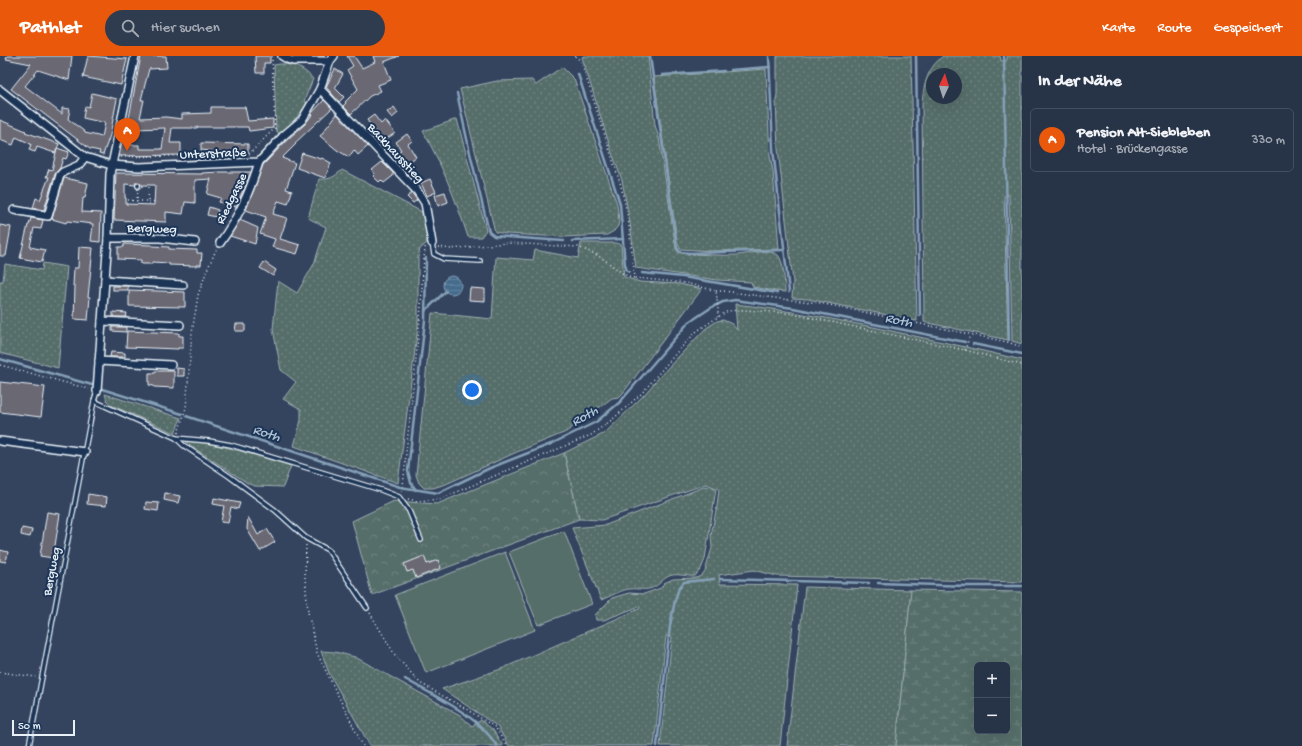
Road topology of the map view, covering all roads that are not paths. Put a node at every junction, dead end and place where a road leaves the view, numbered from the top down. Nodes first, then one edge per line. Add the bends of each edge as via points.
1 (135, 56) edge
2 (282, 56) edge
3 (332, 59) edge
4 (320, 89) junction
5 (0, 90) edge
6 (85, 157) junction
7 (259, 162) junction
8 (111, 165) junction
9 (14, 210) dead end
10 (108, 238) junction
11 (195, 242) dead end
12 (220, 243) road end
13 (432, 243) joint
14 (480, 261) dead end
15 (105, 280) junction
16 (183, 284) dead end
17 (102, 321) junction
18 (180, 325) dead end
19 (99, 361) junction
20 (171, 365) dead end
21 (96, 391) joint
22 (94, 401) junction
23 (176, 438) junction
24 (0, 440) edge
25 (85, 452) junction
26 (421, 540) dead end
27 (367, 608) road end
28 (29, 746) edge

1 - 8 street, Bergweg
2 - 3 street via 293,61
3 - 4 street, Unterstraße
4 - 7 street, Unterstraße via 302,120
4 - 13 street, Backhausstieg via 417,191 425,203
5 - 6 street, Unterstraße
6 - 8 street, Unterstraße
6 - 9 street via 79,165 60,175 48,216
7 - 8 street, Unterstraße via 146,167
7 - 12 street, Riedgasse via 250,189 234,222
8 - 10 street, Bergweg
10 - 11 street, Bergweg via 160,238
10 - 15 street, Bergweg
13 - 14 lane via 434,254 444,259
15 - 16 street
15 - 17 street, Bergweg
17 - 18 street
17 - 19 street, Bergweg
19 - 20 street
19 - 21 street, Bergweg
21 - 22 lane, Bergweg
22 - 23 lane
22 - 25 lane, Bergweg
23 - 26 lane via 231,445 381,490 399,498 409,511
23 - 27 lane via 275,510 306,538 328,550
24 - 25 street
25 - 28 lane, Bergweg

